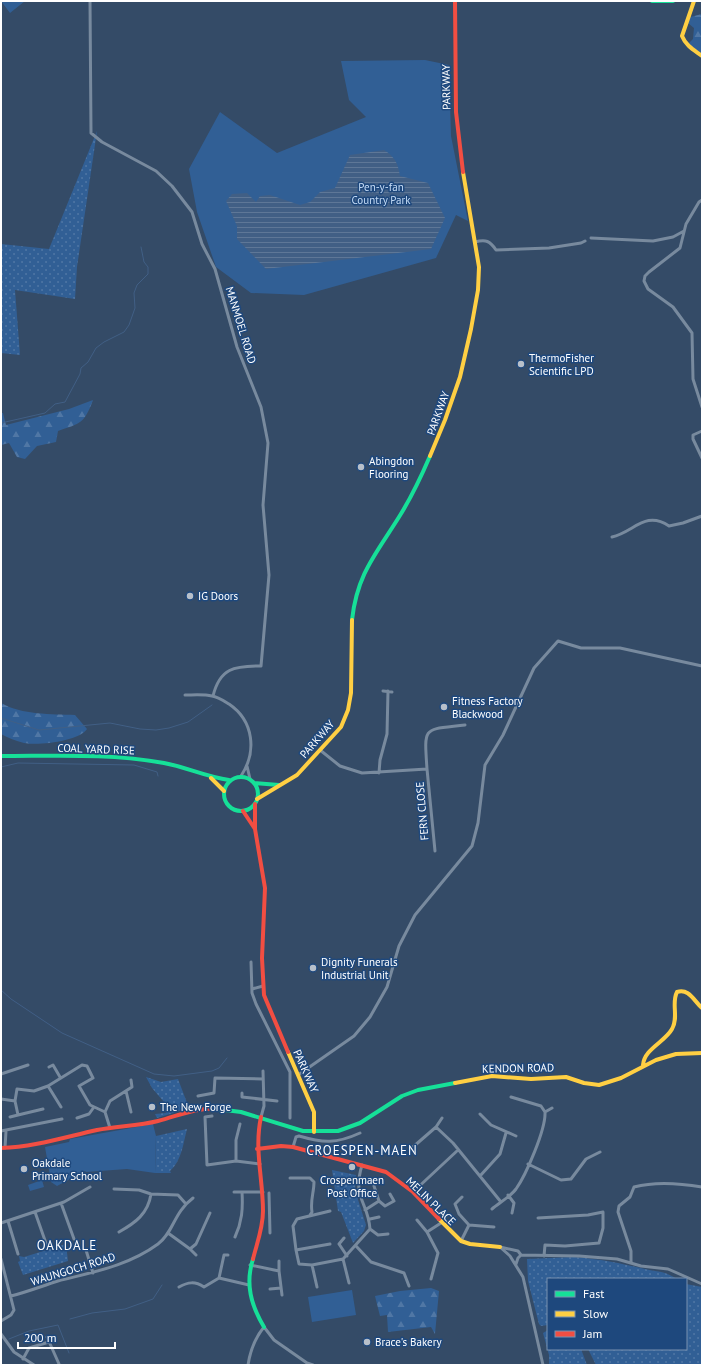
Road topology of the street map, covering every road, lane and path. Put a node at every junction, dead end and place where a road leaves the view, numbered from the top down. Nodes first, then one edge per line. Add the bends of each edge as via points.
1 (90, 1) edge
2 (455, 1) edge
3 (652, 1) edge
4 (673, 1) edge
5 (694, 1) edge
6 (702, 56) edge
7 (702, 200) edge
8 (684, 231) junction
9 (591, 238) dead end
10 (585, 241) dead end
11 (475, 242) junction
12 (702, 407) edge
13 (702, 431) edge
14 (702, 458) edge
15 (702, 516) edge
16 (612, 537) dead end
17 (702, 666) edge
18 (384, 691) dead end
19 (388, 691) junction
20 (392, 692) dead end
21 (184, 694) dead end
22 (213, 696) junction
23 (465, 725) dead end
24 (320, 750) junction
25 (1, 756) edge
26 (247, 766) junction
27 (427, 769) junction
28 (379, 773) junction
29 (241, 776) junction
30 (211, 778) junction
31 (250, 779) junction
32 (230, 780) junction
33 (254, 783) junction
34 (280, 786) junction
35 (224, 791) junction
36 (258, 799) junction
37 (255, 804) junction
38 (243, 811) junction
39 (255, 830) junction
40 (435, 851) dead end
41 (251, 962) dead end
42 (263, 986) junction
43 (252, 989) junction
44 (702, 1008) edge
45 (702, 1053) edge
46 (57, 1062) dead end
47 (28, 1065) dead end
48 (53, 1065) junction
49 (643, 1065) junction
50 (49, 1067) dead end
51 (263, 1071) dead end
52 (1, 1074) edge
53 (298, 1075) junction
54 (60, 1077) junction
55 (263, 1079) junction
56 (131, 1080) dead end
57 (48, 1086) junction
58 (126, 1091) junction
59 (242, 1093) dead end
60 (198, 1096) dead end
61 (511, 1097) dead end
62 (1, 1098) edge
63 (15, 1100) junction
64 (264, 1100) junction
65 (277, 1101) dead end
66 (62, 1106) dead end
67 (94, 1107) junction
68 (552, 1108) dead end
69 (43, 1109) dead end
70 (105, 1112) junction
71 (131, 1112) dead end
72 (545, 1112) junction
73 (480, 1114) dead end
74 (18, 1115) junction
75 (212, 1116) dead end
76 (10, 1117) dead end
77 (261, 1117) junction
78 (77, 1118) dead end
79 (290, 1118) dead end
80 (442, 1118) dead end
81 (62, 1119) dead end
82 (240, 1124) dead end
83 (436, 1127) junction
84 (110, 1128) junction
85 (1, 1131) edge
86 (6, 1131) junction
87 (314, 1132) junction
88 (360, 1133) dead end
89 (506, 1133) junction
90 (516, 1136) dead end
91 (293, 1147) junction
92 (413, 1147) dead end
93 (3, 1148) edge
94 (257, 1150) junction
95 (458, 1150) junction
96 (600, 1152) dead end
97 (236, 1161) junction
98 (260, 1164) junction
99 (528, 1164) junction
100 (207, 1165) junction
101 (362, 1165) junction
102 (208, 1170) dead end
103 (480, 1176) junction
104 (290, 1178) dead end
105 (319, 1179) dead end
106 (314, 1182) junction
107 (374, 1186) dead end
108 (90, 1187) dead end
109 (702, 1187) edge
110 (114, 1189) dead end
111 (234, 1192) dead end
112 (242, 1192) junction
113 (263, 1192) junction
114 (413, 1192) junction
115 (269, 1193) dead end
116 (151, 1194) junction
117 (390, 1194) dead end
118 (508, 1195) junction
119 (462, 1197) dead end
120 (193, 1198) dead end
121 (269, 1199) junction
122 (263, 1200) junction
123 (379, 1201) junction
124 (501, 1202) junction
125 (61, 1203) junction
126 (186, 1204) junction
127 (492, 1209) dead end
128 (365, 1210) junction
129 (330, 1211) dead end
130 (35, 1212) junction
131 (210, 1213) dead end
132 (512, 1213) dead end
133 (310, 1215) junction
134 (379, 1217) dead end
135 (538, 1218) dead end
136 (370, 1219) junction
137 (207, 1220) junction
138 (417, 1220) dead end
139 (8, 1221) junction
140 (211, 1221) dead end
141 (1, 1223) edge
142 (442, 1223) junction
143 (469, 1225) junction
144 (494, 1226) dead end
145 (262, 1227) junction
146 (270, 1227) junction
147 (370, 1229) junction
148 (119, 1232) dead end
149 (427, 1232) junction
150 (168, 1233) junction
151 (270, 1233) dead end
152 (388, 1234) dead end
153 (235, 1237) dead end
154 (344, 1238) dead end
155 (74, 1240) dead end
156 (461, 1241) junction
157 (330, 1244) dead end
158 (356, 1246) junction
159 (500, 1248) junction
160 (48, 1249) dead end
161 (190, 1249) junction
162 (86, 1250) dead end
163 (296, 1250) junction
164 (18, 1254) dead end
165 (196, 1255) dead end
166 (226, 1255) dead end
167 (521, 1255) junction
168 (347, 1256) junction
169 (544, 1256) junction
170 (1, 1259) edge
171 (343, 1259) junction
172 (279, 1261) dead end
173 (631, 1263) junction
174 (516, 1264) junction
175 (250, 1265) junction
176 (312, 1265) junction
177 (279, 1272) junction
178 (93, 1273) junction
179 (219, 1278) junction
180 (431, 1279) dead end
181 (7, 1280) junction
182 (1, 1281) edge
183 (349, 1283) dead end
184 (702, 1284) edge
185 (249, 1285) junction
186 (409, 1286) dead end
187 (180, 1287) dead end
188 (317, 1287) dead end
189 (281, 1288) junction
190 (270, 1289) dead end
191 (282, 1295) dead end
192 (11, 1296) junction
193 (1, 1321) edge
194 (264, 1327) junction
195 (1, 1334) edge
196 (47, 1337) dead end
197 (49, 1342) junction
198 (23, 1359) junction
199 (59, 1364) dead end
200 (33, 1365) edge
201 (248, 1365) edge
202 (313, 1365) edge
203 (544, 1365) edge

1 - 22 street, MANMOEL ROAD via 91,133 102,142 156,171 172,186 192,212 202,244 216,269 237,347 256,393 266,430 268,443 263,505 269,575 260,666 240,666 228,670 216,682
2 - 11 street, PARKWAY via 456,112 462,170
3 - 4 street
5 - 6 street via 682,29 682,38 685,44
7 - 8 street via 698,202
8 - 9 street via 673,237 653,241
8 - 12 street via 680,248 649,272 644,281 648,289 673,307 692,333 693,379
10 - 11 street via 548,248 496,250 491,242 486,240
11 - 24 street, PARKWAY via 479,283 465,359 449,414 431,458 404,508 364,569 352,608 352,683 346,714 340,728
13 - 14 street via 693,435 693,439
15 - 16 street via 683,524 669,526 656,520 632,526
17 - 53 street via 620,648 581,648 558,641 534,668 503,735 485,765 478,823 472,846 415,915 399,946 387,987 370,1017 354,1036
18 - 19 street
19 - 20 street
19 - 28 street via 386,734
21 - 22 street
22 - 26 street via 238,710 251,734 251,752
23 - 27 street, FERN CLOSE via 436,729 428,733 425,740
24 - 28 street, FERN CLOSE via 346,769 362,773
24 - 34 street, PARKWAY via 301,771
25 - 30 street, COAL YARD RISE via 113,757 164,763
26 - 29 street
26 - 31 street
27 - 28 street, FERN CLOSE
27 - 40 street, FERN CLOSE
29 - 31 street
29 - 32 street
30 - 32 street, COAL YARD RISE
30 - 35 street, COAL YARD RISE
31 - 33 street
32 - 35 street
33 - 34 street
33 - 36 street
34 - 36 street, PARKWAY
35 - 38 street via 224,800 229,807
36 - 37 street
37 - 38 street
37 - 39 street
38 - 39 street
39 - 42 street, PARKWAY via 265,888
41 - 43 street
42 - 43 street
42 - 53 street, PARKWAY via 264,995
43 - 79 street via 256,1004 290,1072
44 - 49 street via 688,992 677,992 674,1025 665,1038 644,1057
45 - 49 street, KENDON ROAD via 676,1054
46 - 48 street
47 - 52 street
48 - 50 street
48 - 54 street
49 - 87 street, KENDON ROAD via 621,1078 599,1084 584,1083 566,1077 531,1079 492,1076 418,1090 402,1096 351,1128
51 - 55 street
53 - 87 street, PARKWAY via 314,1112
54 - 57 street
54 - 67 street via 82,1065 87,1066 93,1078 79,1086 90,1105
55 - 60 street via 214,1078 214,1093
55 - 64 street
56 - 58 street via 132,1087
57 - 63 street via 34,1091 17,1089
57 - 66 street
58 - 70 street via 110,1101
58 - 71 street
59 - 64 street via 242,1097
61 - 72 street via 541,1106
62 - 63 street
63 - 74 street
64 - 65 street
64 - 77 street
67 - 70 street
67 - 78 street via 90,1114
68 - 72 street
69 - 74 street
70 - 84 street
72 - 99 street via 545,1121
73 - 89 street via 491,1125
74 - 76 street
75 - 100 street via 204,1116
77 - 84 street, KENDON ROAD via 227,1109 208,1108 157,1121
77 - 87 street, KENDON ROAD via 285,1126
77 - 94 street via 256,1140
80 - 83 street
81 - 86 street
82 - 97 street via 236,1140
83 - 92 street
83 - 95 street
84 - 93 street, KENDON ROAD via 23,1147
85 - 86 street
86 - 93 street
88 - 91 street via 336,1142 298,1136
89 - 90 street
89 - 103 street via 500,1154
91 - 94 street, MELIN PLACE
91 - 101 street, MELIN PLACE
94 - 98 street
95 - 103 street
95 - 114 street
96 - 99 street via 586,1159 571,1179 561,1180
97 - 98 street
97 - 100 street
98 - 113 street
99 - 118 street via 515,1190
100 - 102 street
101 - 114 street, MELIN PLACE via 386,1172
101 - 128 street via 358,1188
103 - 124 street
104 - 106 street via 310,1178
105 - 106 street
106 - 133 street
107 - 123 street
108 - 125 street
109 - 173 street via 669,1183 648,1183 634,1187 630,1197 619,1206 618,1212 631,1251
110 - 116 street via 139,1190
111 - 112 street
112 - 113 street
112 - 153 street via 243,1210
113 - 122 street
114 - 142 street, MELIN PLACE
115 - 121 street
116 - 126 street via 178,1195
116 - 148 street via 150,1202 142,1216
117 - 123 street via 394,1201 385,1206
118 - 124 street
118 - 132 street via 514,1204
119 - 143 street via 455,1204 459,1214
120 - 126 street, WAUNGOCH ROAD
121 - 122 street
121 - 146 street
122 - 145 street
123 - 128 street
124 - 127 street
125 - 130 street
125 - 155 street
126 - 150 street, WAUNGOCH ROAD via 176,1215
128 - 136 street
129 - 133 street
130 - 139 street
130 - 160 street
131 - 137 street
133 - 163 street via 294,1222
134 - 136 street
135 - 169 street via 603,1212 603,1228 599,1243 545,1245
136 - 147 street
137 - 140 street
137 - 161 street via 196,1244
138 - 149 street
139 - 141 street
139 - 164 street
142 - 149 street
142 - 156 street, MELIN PLACE
143 - 144 street
143 - 156 street
145 - 146 street
145 - 175 street
146 - 151 street
147 - 152 street via 378,1235
147 - 158 street
149 - 180 street via 438,1253
150 - 161 street
150 - 178 street, WAUNGOCH ROAD via 159,1243 139,1255
154 - 168 street via 339,1244
156 - 159 street
157 - 163 street
158 - 168 street
158 - 186 street via 372,1262 404,1273
159 - 167 street via 518,1251
159 - 174 street
161 - 165 street
162 - 178 street
163 - 176 street via 299,1264
166 - 179 street
167 - 169 street
167 - 174 street
168 - 171 street
169 - 173 street via 594,1257
170 - 181 street
171 - 176 street
171 - 183 street
172 - 177 street
173 - 184 street via 668,1269
174 - 203 street via 523,1277
175 - 177 street
175 - 185 street
176 - 188 street
177 - 189 street
178 - 192 street, WAUNGOCH ROAD
179 - 185 street
179 - 187 street via 204,1287 197,1282 186,1283
181 - 182 street
181 - 192 street
185 - 194 street via 254,1312
189 - 190 street
189 - 191 street
192 - 193 street via 14,1310
194 - 201 street via 258,1334
194 - 202 street via 274,1340
195 - 198 street via 8,1346
196 - 197 street
197 - 198 street via 29,1348
197 - 199 street
198 - 200 street

